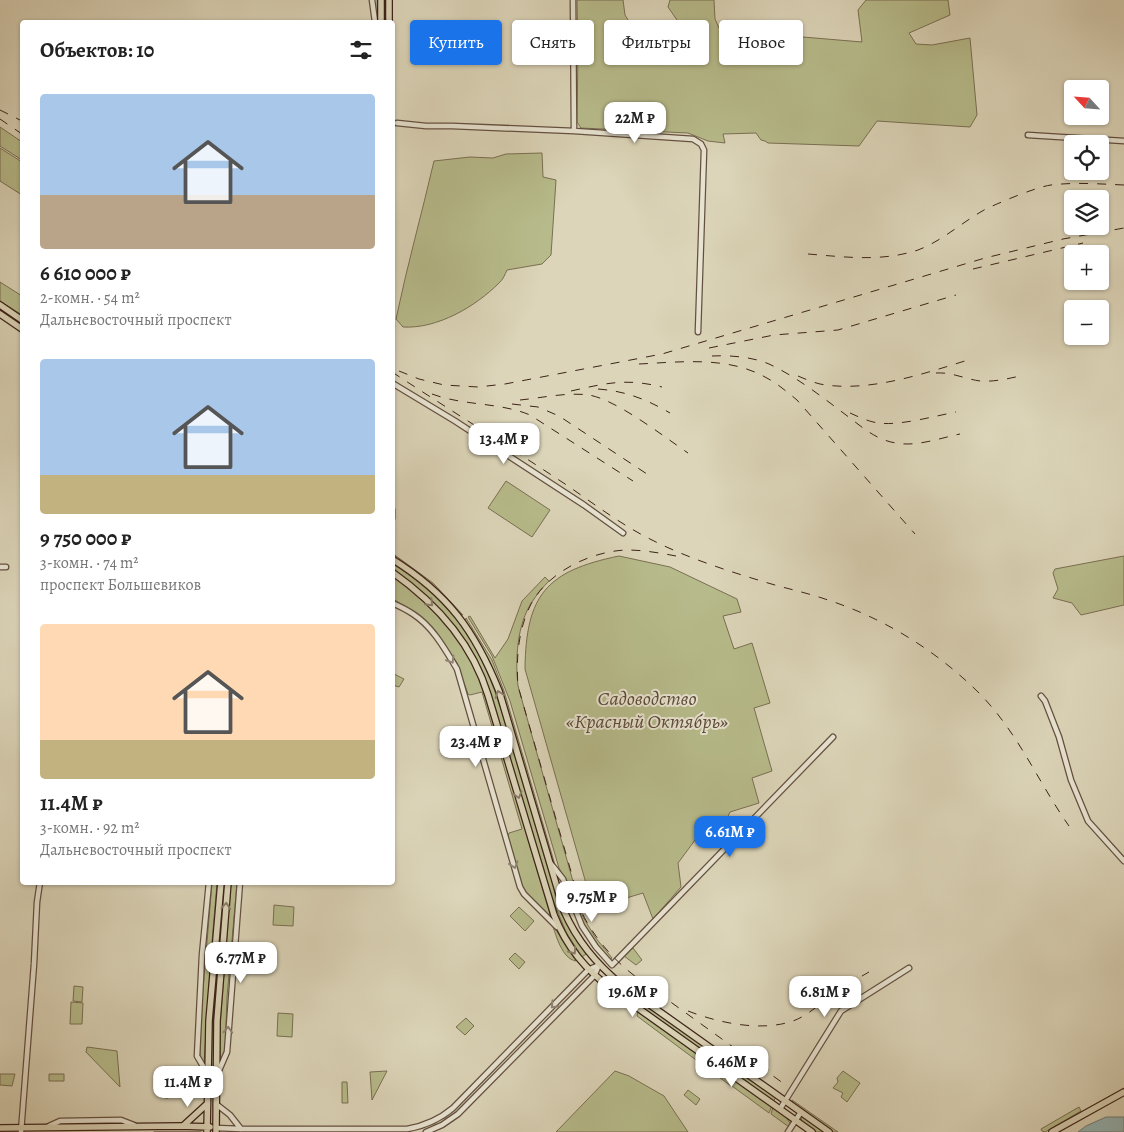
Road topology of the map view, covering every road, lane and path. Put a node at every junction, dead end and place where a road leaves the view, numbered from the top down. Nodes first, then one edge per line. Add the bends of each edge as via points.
1 (372, 0) edge
2 (381, 0) edge
3 (389, 0) edge
4 (573, 0) edge
5 (375, 20) edge
6 (381, 20) edge
7 (389, 20) edge
8 (395, 122) edge
9 (574, 131) junction
10 (1028, 135) dead end
11 (1124, 141) edge
12 (0, 306) edge
13 (0, 314) edge
14 (20, 319) edge
15 (20, 328) edge
16 (698, 332) dead end
17 (395, 385) edge
18 (623, 533) dead end
19 (395, 561) edge
20 (0, 567) edge
21 (6, 567) dead end
22 (395, 574) edge
23 (395, 604) edge
24 (1041, 696) dead end
25 (833, 737) dead end
26 (547, 858) junction
27 (1124, 862) edge
28 (40, 885) edge
29 (209, 885) edge
30 (221, 885) edge
31 (228, 885) edge
32 (240, 885) edge
33 (566, 886) junction
34 (556, 887) junction
35 (560, 931) junction
36 (599, 965) junction
37 (910, 968) dead end
38 (588, 970) junction
39 (594, 976) junction
40 (207, 1073) junction
41 (216, 1076) junction
42 (1124, 1092) edge
43 (1124, 1097) edge
44 (786, 1101) junction
45 (207, 1104) junction
46 (216, 1104) junction
47 (780, 1109) junction
48 (801, 1112) junction
49 (795, 1120) junction
50 (183, 1126) junction
51 (0, 1128) edge
52 (241, 1129) junction
53 (21, 1130) edge
54 (207, 1130) edge
55 (216, 1130) edge
56 (426, 1132) edge
57 (788, 1132) edge
58 (812, 1132) edge
59 (829, 1132) edge
60 (1052, 1132) edge
61 (1060, 1132) edge

1 - 5 street
2 - 6 main road
3 - 7 main road
4 - 9 street
8 - 9 street
9 - 16 street via 693,139 701,144 704,150
10 - 11 street
12 - 14 main road
13 - 15 main road
17 - 18 street via 471,431
26 -> 19 main road via 499,691 479,646 462,619 438,593
20 - 21 street
22 -> 35 main road via 439,611 460,637 478,668
23 -> 35 street via 414,614 430,630 457,669 520,887
24 - 27 street via 1088,821
25 - 33 street via 612,965 582,926
26 - 33 street
26 - 34 main road
28 - 53 street
29 - 40 street via 197,1056
30 - 40 main road
41 -> 31 main road
41 -> 32 street via 227,1052
33 - 34 street via 561,883
34 - 36 main road via 573,932
35 -> 38 main road
36 - 38 street
36 - 39 street
36 - 44 main road
37 - 44 street via 841,1011
38 - 39 main road
38 -> 52 street via 453,1108 430,1122 407,1129
39 - 47 main road
39 - 56 street via 458,1114
40 - 45 main road
41 - 46 main road
42 - 60 main road
43 - 61 main road
44 - 47 street
44 - 48 main road
45 - 50 main road
45 - 54 main road
46 - 52 street
46 - 55 main road
47 - 49 main road
48 - 49 street
48 - 59 main road
49 - 57 street
49 - 58 main road
50 - 53 main road
50 - 54 main road
51 - 53 main road
52 - 55 street
54 - 55 main road

